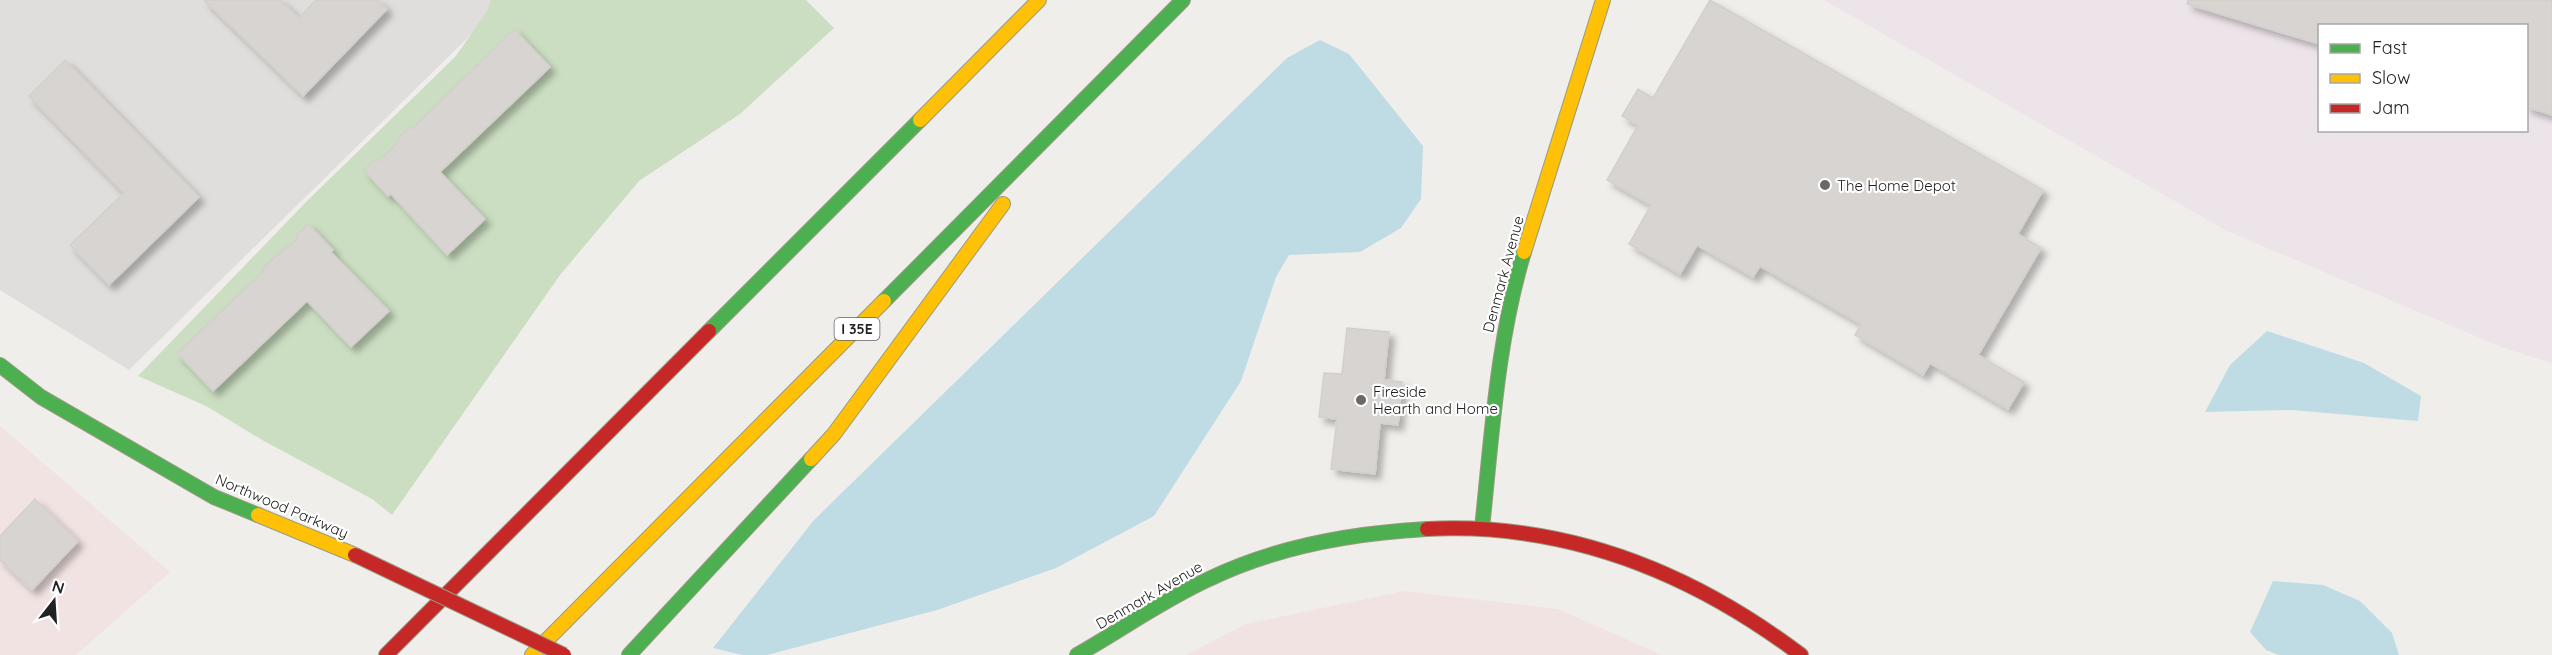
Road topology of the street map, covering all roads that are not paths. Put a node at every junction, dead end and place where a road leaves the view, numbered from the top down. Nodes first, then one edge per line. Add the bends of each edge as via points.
1 (1039, 0) edge
2 (1184, 0) edge
3 (1603, 0) edge
4 (1066, 118) junction
5 (0, 365) edge
6 (689, 498) junction
7 (1482, 528) junction
8 (384, 655) edge
9 (532, 655) edge
10 (553, 655) edge
11 (564, 655) edge
12 (629, 655) edge
13 (1077, 655) edge
14 (1801, 655) edge

1 - 8 main road
2 - 4 main road, I 35E
3 - 7 main road, Denmark Avenue via 1507,316
4 - 6 main road, I 35E
4 - 12 main road via 834,435
5 - 11 main road, Northwood Parkway, bridge via 41,397 214,497 355,555
6 - 9 main road, I 35E
6 - 10 main road
7 - 13 main road, Denmark Avenue via 1401,528 1282,550 1212,577
7 - 14 main road via 1567,542 1676,577 1728,605

